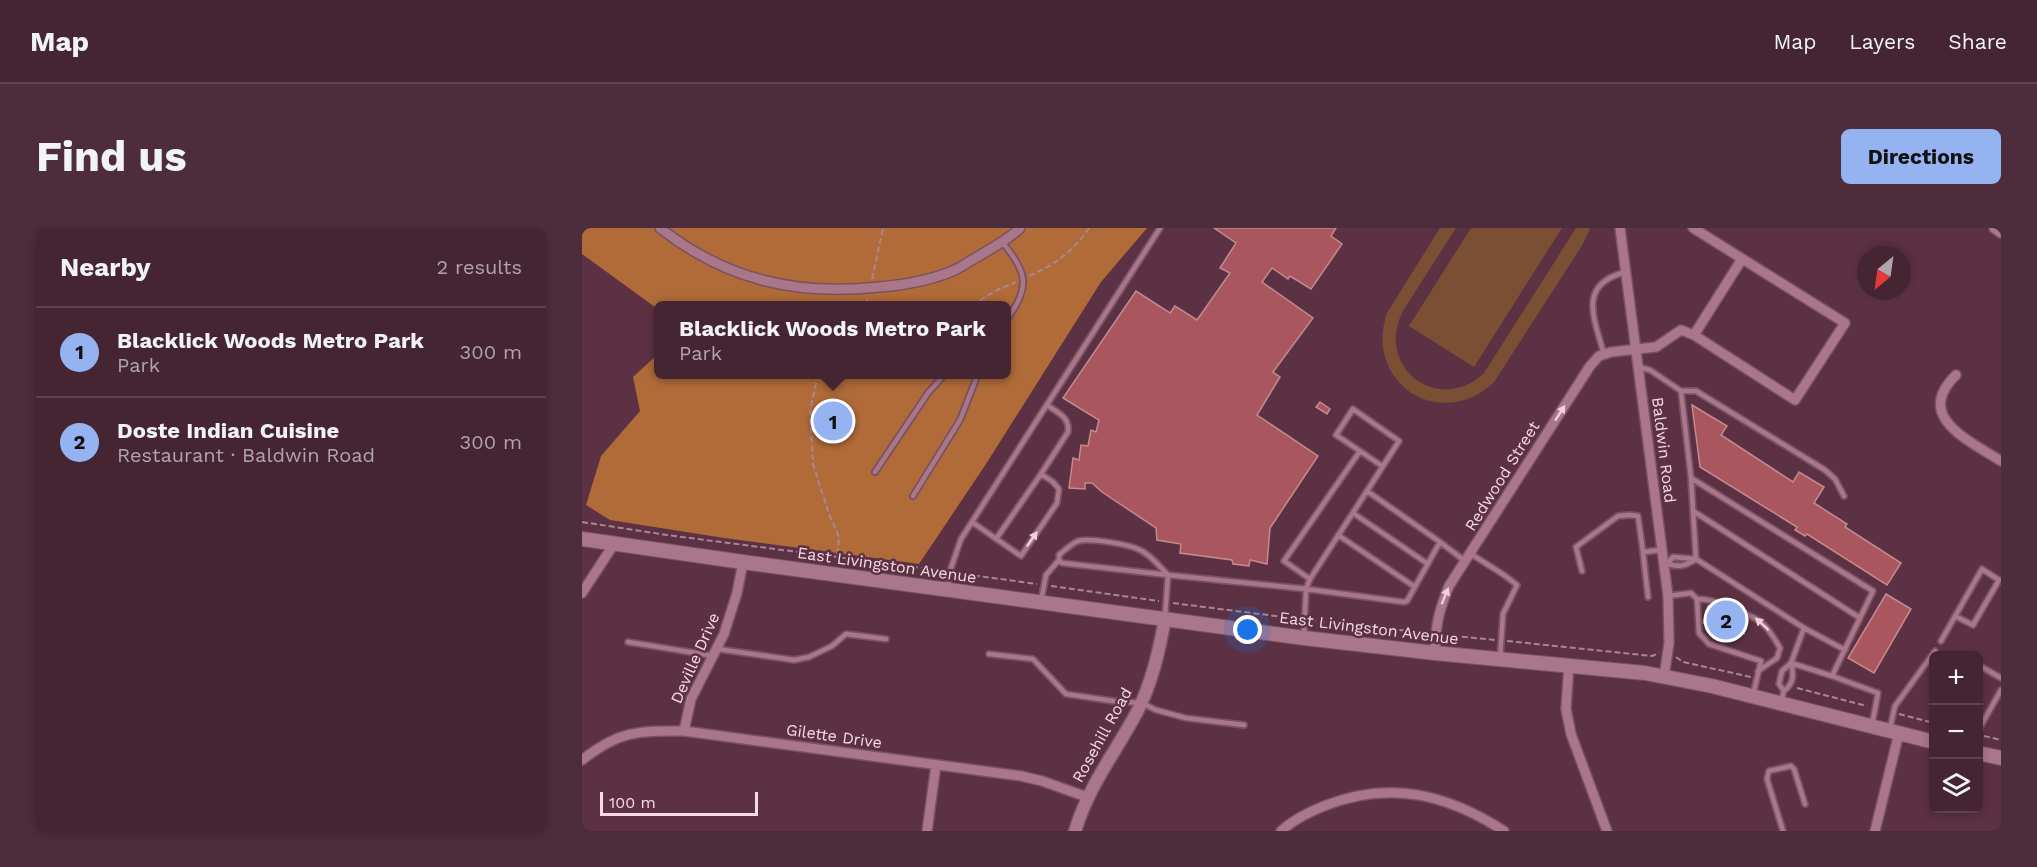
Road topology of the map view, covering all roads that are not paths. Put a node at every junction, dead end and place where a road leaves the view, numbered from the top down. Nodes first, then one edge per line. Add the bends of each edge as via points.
1 (660, 228) edge
2 (1020, 228) edge
3 (1160, 228) edge
4 (1620, 228) edge
5 (1693, 228) edge
6 (1994, 228) edge
7 (2001, 233) edge
8 (1002, 242) junction
9 (1742, 259) junction
10 (1626, 272) junction
11 (1011, 314) edge
12 (1694, 335) junction
13 (1635, 348) junction
14 (1604, 354) junction
15 (1638, 367) junction
16 (1956, 375) dead end
17 (941, 379) edge
18 (976, 379) edge
19 (1681, 391) junction
20 (1047, 405) junction
21 (1360, 451) junction
22 (2001, 461) edge
23 (1382, 466) junction
24 (875, 472) dead end
25 (1041, 474) junction
26 (1691, 478) junction
27 (1367, 491) junction
28 (913, 496) dead end
29 (1844, 496) dead end
30 (1693, 511) junction
31 (1353, 513) junction
32 (972, 522) junction
33 (1338, 535) junction
34 (582, 539) edge
35 (996, 539) junction
36 (1440, 542) junction
37 (614, 544) junction
38 (1661, 550) junction
39 (1643, 552) junction
40 (1467, 558) junction
41 (1696, 558) junction
42 (1059, 560) junction
43 (743, 562) junction
44 (1428, 564) junction
45 (1666, 564) junction
46 (1582, 571) dead end
47 (1168, 575) junction
48 (1310, 579) junction
49 (1414, 587) junction
50 (948, 589) junction
51 (1306, 589) junction
52 (582, 593) edge
53 (1668, 596) junction
54 (1648, 597) dead end
55 (1697, 599) junction
56 (1040, 602) junction
57 (1955, 616) junction
58 (1860, 618) junction
59 (1165, 619) junction
60 (1804, 628) junction
61 (1304, 638) junction
62 (886, 639) dead end
63 (1941, 641) dead end
64 (628, 642) dead end
65 (1845, 650) junction
66 (716, 652) junction
67 (1435, 653) junction
68 (989, 654) dead end
69 (1778, 655) junction
70 (1500, 658) junction
71 (1929, 659) edge
72 (1792, 661) junction
73 (1569, 664) junction
74 (1983, 668) edge
75 (1758, 671) junction
76 (1832, 676) junction
77 (1664, 677) junction
78 (2001, 678) edge
79 (2001, 690) edge
80 (1752, 696) junction
81 (1782, 697) junction
82 (1142, 703) junction
83 (1983, 717) edge
84 (1244, 725) dead end
85 (1872, 726) junction
86 (684, 731) junction
87 (1894, 732) junction
88 (1929, 741) edge
89 (1983, 754) edge
90 (2001, 758) edge
91 (582, 760) edge
92 (936, 765) junction
93 (1087, 797) junction
94 (1805, 804) dead end
95 (927, 831) edge
96 (1075, 831) edge
97 (1281, 831) edge
98 (1504, 831) edge
99 (1607, 831) edge
100 (1783, 831) edge
101 (1875, 831) edge

1 - 8 street via 690,249 745,275 778,285 827,290 904,285 953,270
2 - 8 street
3 - 20 lane
4 - 10 street, Baldwin Road
5 - 9 street
6 - 7 street
8 - 11 lane via 1016,258 1024,278 1024,291
9 - 12 street
9 - 12 street via 1845,323 1795,400
10 - 13 street, Baldwin Road
10 - 14 lane via 1599,284 1593,294 1594,320
12 - 13 street via 1681,330 1656,347
13 - 14 street
13 - 15 street, Baldwin Road
40 -> 14 street, Redwood Street via 1590,366
15 - 19 lane via 1650,370
15 - 38 street, Baldwin Road
16 - 22 street via 1942,394 1944,418 1954,431
17 - 24 lane
18 - 28 lane via 960,420
19 - 26 lane
19 - 29 lane via 1696,391 1825,470
20 - 25 lane via 1066,418 1069,425
20 - 32 lane
21 - 23 lane
21 - 23 lane via 1336,435 1353,409 1399,441
21 - 48 lane via 1284,561
23 - 27 lane
25 - 35 lane
35 -> 25 lane via 1021,556 1058,503 1059,489
26 - 30 lane
26 - 58 lane via 1873,591
27 - 31 lane
27 - 36 lane
30 - 41 lane
30 - 58 lane
31 - 33 lane
31 - 44 lane
32 - 35 lane
32 - 50 lane via 961,539
33 - 48 lane
33 - 49 lane
34 - 37 main road, East Livingston Avenue
36 - 40 lane
36 - 44 lane
37 - 43 main road, East Livingston Avenue
37 - 52 street
38 - 39 lane
38 - 45 street, Baldwin Road
39 - 46 lane via 1638,516 1618,516 1576,547
39 - 54 lane
67 -> 40 street, Redwood Street via 1438,615 1449,586
40 - 70 lane via 1517,585 1503,614
41 - 45 lane via 1686,565
41 - 45 lane via 1673,557
41 - 60 lane
42 - 47 lane
42 - 47 lane via 1059,555 1082,540 1128,545 1151,557
42 - 56 lane via 1046,575
43 - 50 main road, East Livingston Avenue
43 - 66 street, Deville Drive
44 - 49 lane
45 - 53 street, Baldwin Road
47 - 51 lane
47 - 59 lane
48 - 51 lane
49 - 51 lane via 1407,601 1402,602
50 - 56 main road, East Livingston Avenue
51 - 61 lane
53 - 55 lane via 1691,593
53 - 77 street, Baldwin Road via 1670,643
69 -> 55 lane via 1780,648 1758,619 1712,599
55 - 75 lane via 1699,633 1703,639 1761,661
56 - 59 main road, East Livingston Avenue
57 - 57 lane via 1982,569 2000,580 1973,625
57 - 63 lane
58 - 65 lane
59 - 61 main road, East Livingston Avenue
59 - 82 street, Rosehill Road
60 - 65 lane
60 - 72 lane
61 - 67 main road, East Livingston Avenue
62 - 66 lane via 846,634 832,646 794,660
64 - 66 lane
65 - 76 lane
66 - 86 street, Deville Drive via 697,684
67 - 70 main road, East Livingston Avenue
68 - 82 lane via 1033,659 1066,694
69 - 72 lane
69 - 75 lane
70 - 73 main road, East Livingston Avenue
71 - 87 lane via 1895,706
72 - 76 lane
72 - 81 lane via 1794,673
72 - 81 lane via 1782,671
73 - 77 main road, East Livingston Avenue
73 - 99 street via 1566,709 1571,734
74 - 78 lane
75 - 80 lane
76 - 85 lane via 1878,693
77 - 80 main road, East Livingston Avenue
79 - 83 lane
80 - 81 main road, East Livingston Avenue
81 - 85 main road, East Livingston Avenue
82 - 84 lane via 1155,711 1186,718
82 - 93 street, Rosehill Road
85 - 87 main road, East Livingston Avenue
86 - 91 street, Gilette Drive via 639,731 616,738
86 - 92 street, Gilette Drive
87 - 88 main road, East Livingston Avenue
87 - 101 street
89 - 90 main road
92 - 93 street, Gilette Drive via 1021,776
92 - 95 street
93 - 96 street, Rosehill Road
94 - 100 lane via 1791,766 1769,771 1767,779
97 - 98 street via 1313,810 1343,798 1405,792 1461,807

